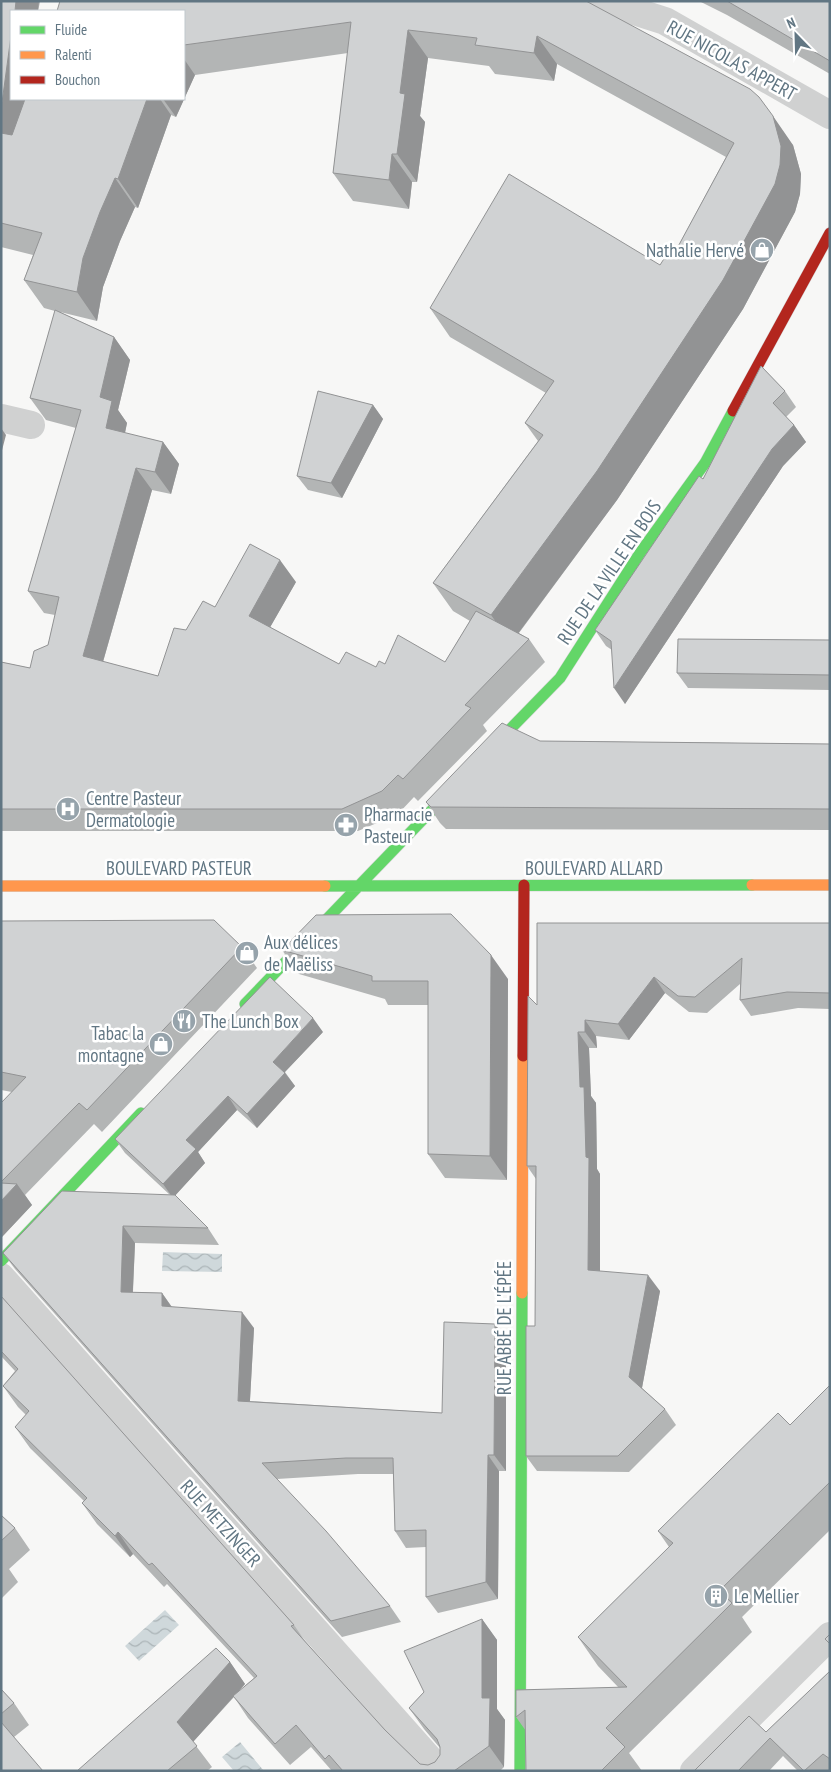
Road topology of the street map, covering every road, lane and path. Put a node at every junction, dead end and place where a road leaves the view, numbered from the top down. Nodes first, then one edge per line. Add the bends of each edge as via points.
1 (602, 1) edge
2 (830, 115) edge
3 (830, 233) edge
4 (1, 418) edge
5 (31, 425) dead end
6 (479, 762) edge
7 (465, 775) edge
8 (358, 885) junction
9 (524, 885) junction
10 (1, 886) edge
11 (830, 886) edge
12 (235, 1014) edge
13 (147, 1107) edge
14 (1, 1261) edge
15 (1, 1276) edge
16 (830, 1636) edge
17 (440, 1771) edge
18 (520, 1771) edge
19 (694, 1771) edge

1 - 2 street, RUE NICOLAS APPERT via 665,21
3 - 6 street, RUE DE LA VILLE EN BOIS via 705,463 640,553 560,678
4 - 5 street
7 - 8 street
8 - 9 street, BOULEVARD ALLARD
8 - 10 street, BOULEVARD PASTEUR
8 - 12 street
9 - 11 street, BOULEVARD ALLARD
9 - 18 street, RUE ABBÉ DE L'ÉPÉE
13 - 14 street
15 - 17 street, RUE METZINGER
16 - 19 street

